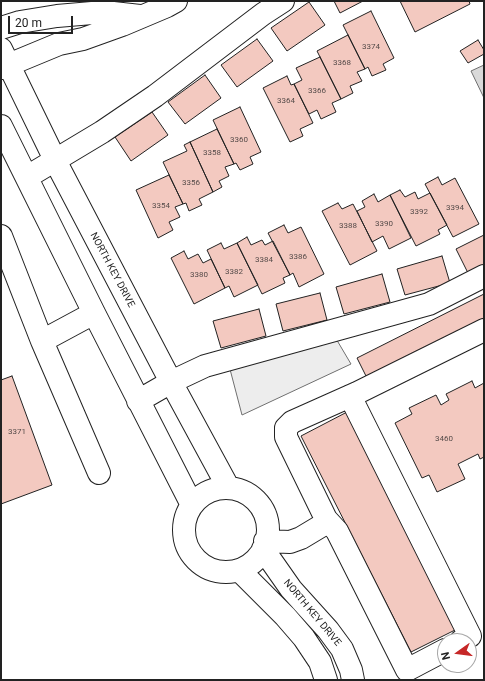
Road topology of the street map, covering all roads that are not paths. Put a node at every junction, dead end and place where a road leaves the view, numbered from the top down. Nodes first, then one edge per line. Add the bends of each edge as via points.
1 (176, 1) edge
2 (283, 1) edge
3 (143, 16) junction
4 (1, 28) edge
5 (4, 61) edge
6 (1, 126) edge
7 (55, 160) junction
8 (27, 177) junction
9 (1, 236) edge
10 (484, 276) edge
11 (94, 313) junction
12 (484, 330) edge
13 (42, 341) junction
14 (171, 382) junction
15 (350, 396) junction
16 (138, 401) junction
17 (99, 473) dead end
18 (228, 487) junction
19 (192, 505) junction
20 (326, 519) junction
21 (264, 545) junction
22 (239, 570) junction
23 (468, 633) edge
24 (437, 654) edge
25 (326, 680) edge
26 (353, 680) edge

1 - 3 street
2 - 7 street via 155,96
3 - 4 street via 92,13 20,22
3 - 5 street via 83,39
5 - 7 street, NORTH KEY DRIVE
6 - 8 street
7 - 8 street
7 - 14 street, NORTH KEY DRIVE
8 - 11 street
9 - 13 street
10 - 14 street via 429,304 205,366
11 - 13 street
11 - 16 street
12 - 15 street
13 - 17 street
14 - 16 street
14 - 18 street, NORTH KEY DRIVE
15 - 20 street via 292,422 286,428 286,438
15 - 23 street
16 - 19 street
18 - 19 street via 213,489 200,496
18 - 21 street via 241,490 261,506 268,530
19 - 22 street via 185,518 184,530 187,545 193,556 204,566 214,570
20 - 21 street via 321,526 301,538
20 - 24 street via 337,531 407,670
21 - 22 street via 252,564
21 - 26 street, NORTH KEY DRIVE via 291,589 342,649
22 - 25 street via 304,638 320,662

